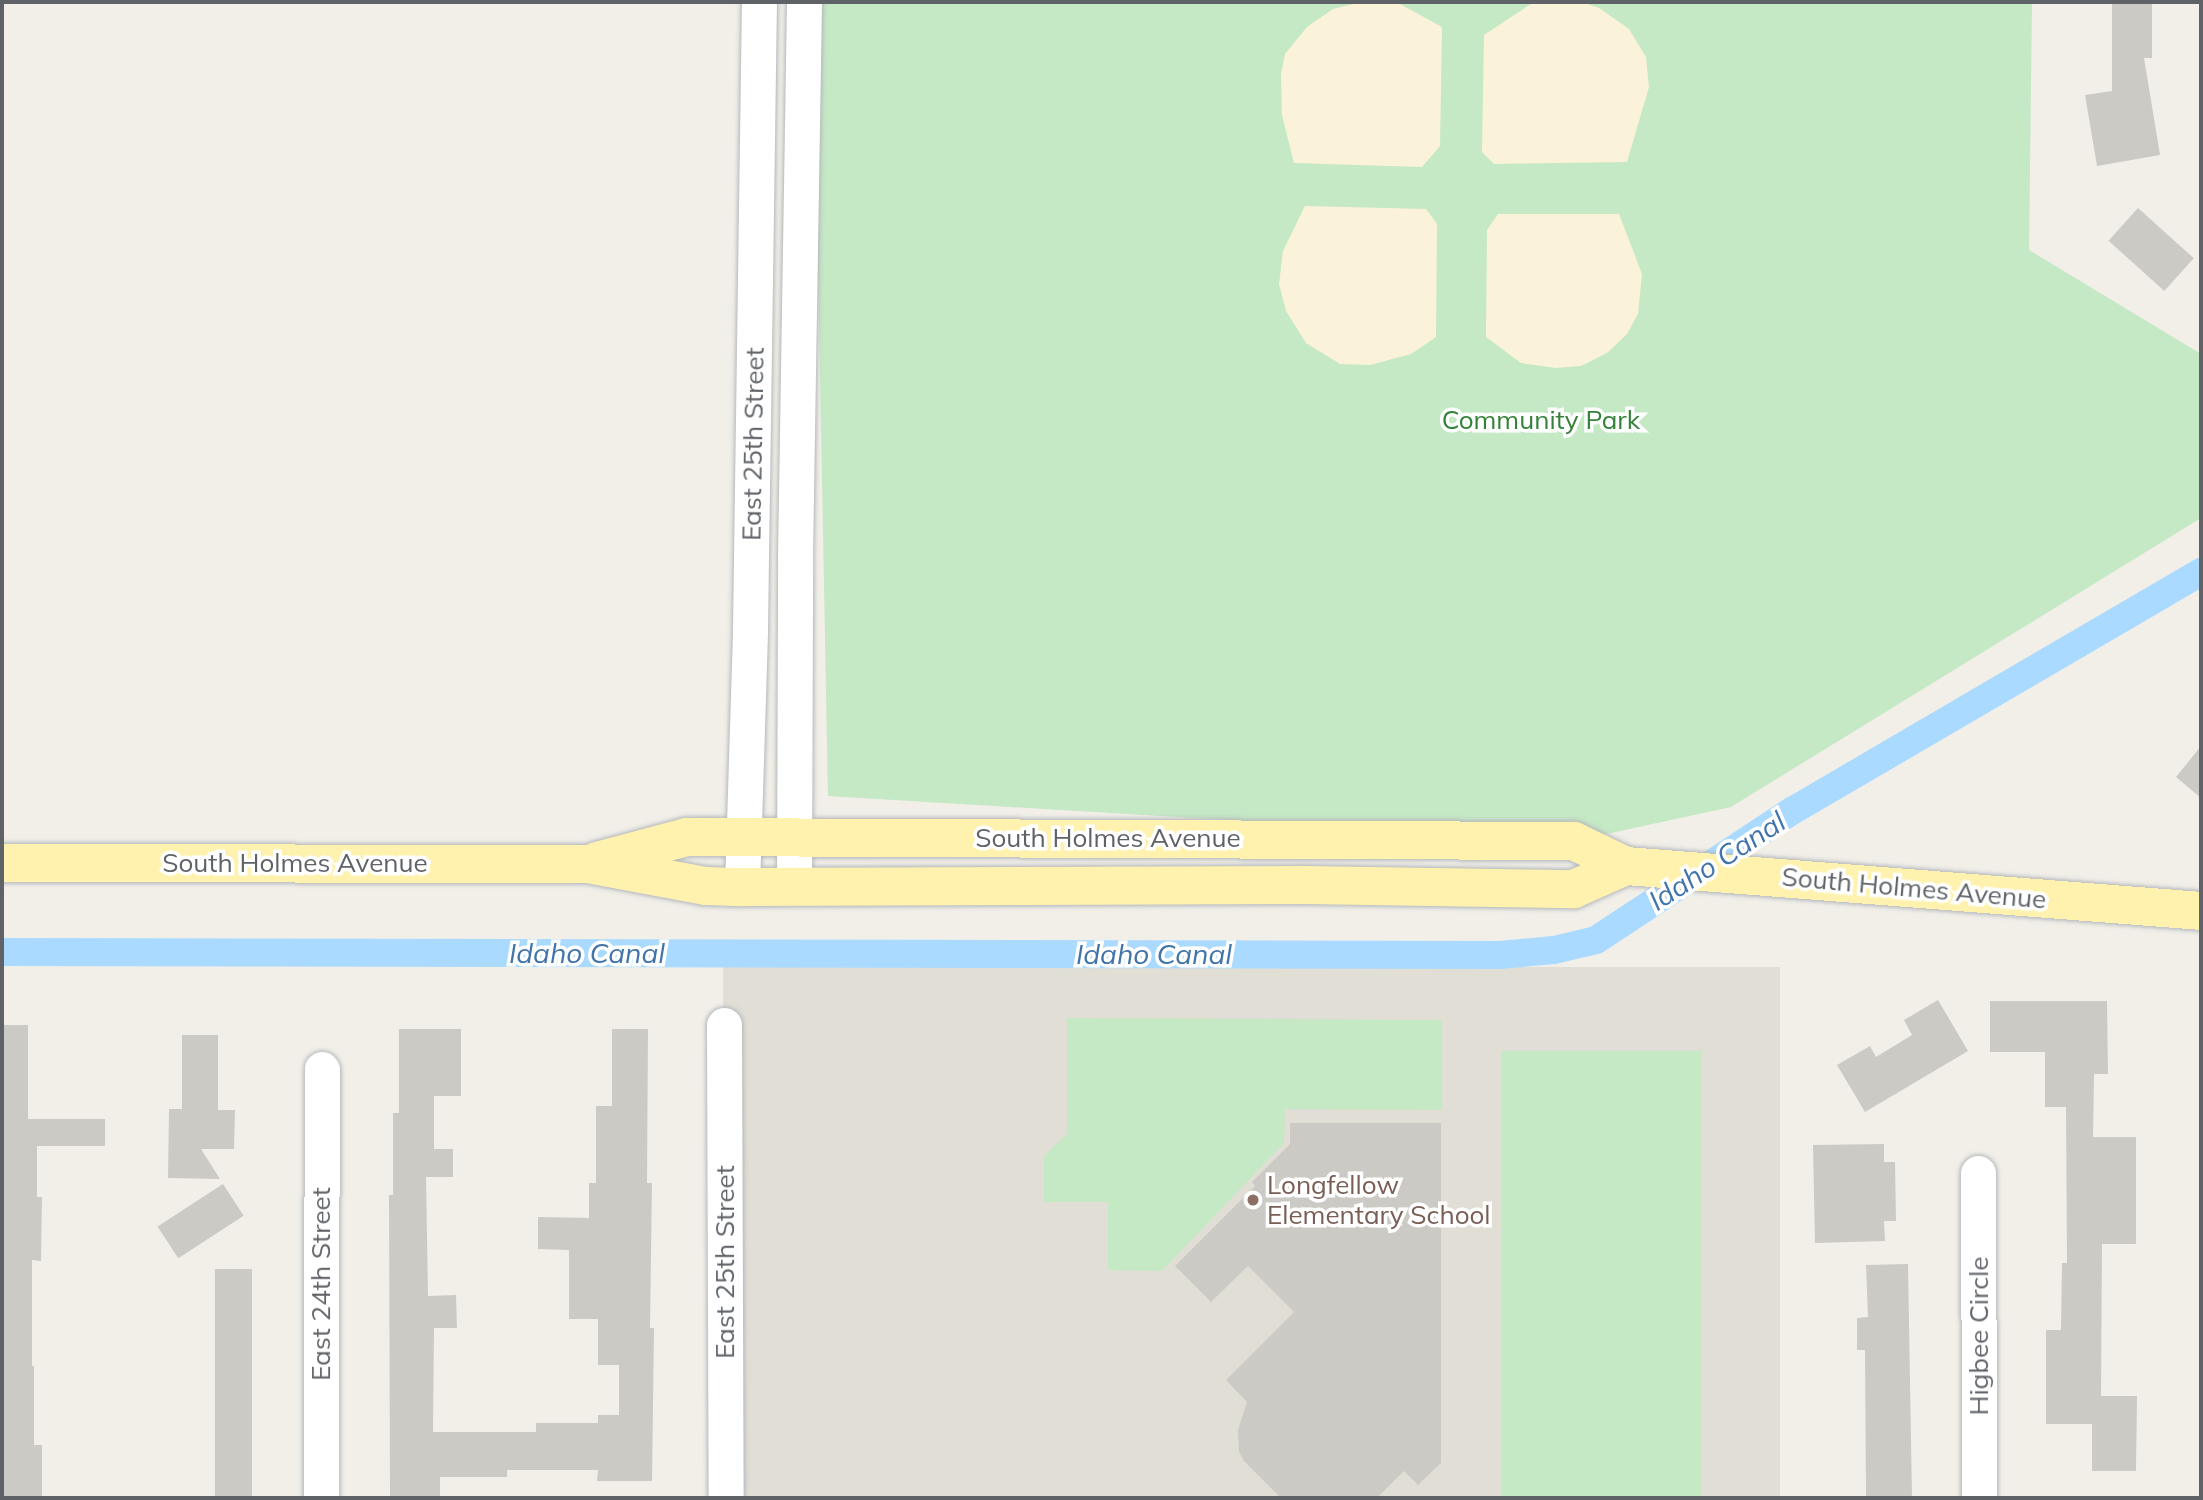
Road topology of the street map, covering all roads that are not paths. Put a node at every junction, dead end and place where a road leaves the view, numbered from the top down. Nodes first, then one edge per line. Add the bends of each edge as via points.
1 (759, 2) edge
2 (804, 2) edge
3 (744, 838) junction
4 (794, 838) junction
5 (2, 863) edge
6 (589, 864) junction
7 (1626, 866) junction
8 (742, 887) junction
9 (794, 887) junction
10 (2201, 911) edge
11 (723, 1025) dead end
12 (321, 1069) dead end
13 (1978, 1173) dead end
14 (321, 1498) edge
15 (726, 1498) edge
16 (1979, 1498) edge

1 - 3 street, East 25th Street
2 - 4 street, East 25th Street
3 - 4 main road, South Holmes Avenue
3 - 6 main road, South Holmes Avenue via 687,837
3 - 8 street, East 25th Street
4 - 7 main road, South Holmes Avenue via 1574,841
4 - 9 street, East 25th Street
5 - 6 main road, South Holmes Avenue
6 - 8 main road, South Holmes Avenue via 706,886
7 - 9 main road, South Holmes Avenue via 1574,889
7 - 10 main road, South Holmes Avenue
8 - 9 main road, South Holmes Avenue
11 - 15 street, East 25th Street
12 - 14 street, East 24th Street
13 - 16 street, Higbee Circle

